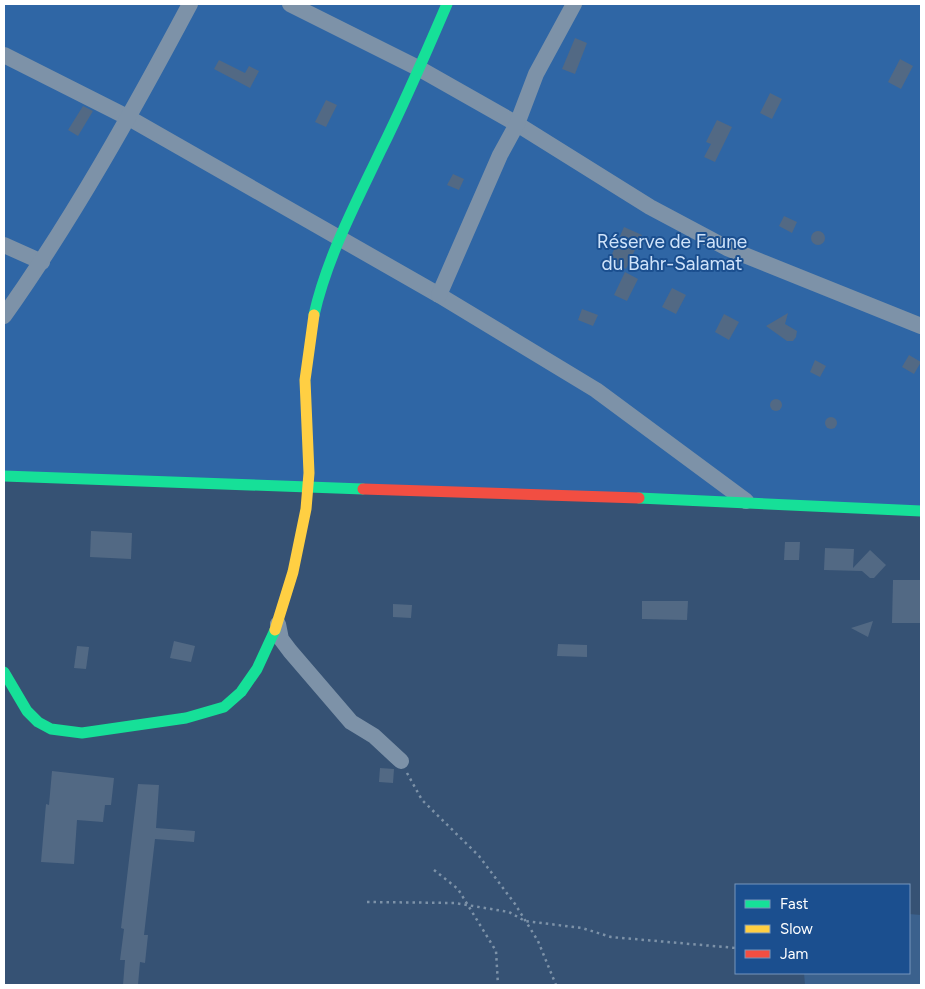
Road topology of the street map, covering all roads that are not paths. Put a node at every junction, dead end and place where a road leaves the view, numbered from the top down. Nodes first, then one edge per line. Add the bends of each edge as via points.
1 (190, 4) edge
2 (290, 4) edge
3 (447, 4) edge
4 (574, 4) edge
5 (4, 55) edge
6 (420, 69) junction
7 (129, 118) junction
8 (517, 124) junction
9 (338, 239) junction
10 (4, 245) edge
11 (42, 262) junction
12 (439, 295) junction
13 (4, 316) edge
14 (921, 326) edge
15 (4, 476) edge
16 (309, 486) junction
17 (747, 502) junction
18 (921, 511) edge
19 (278, 624) junction
20 (4, 672) edge
21 (401, 761) road end

1 - 7 street
2 - 6 street
3 - 6 street
4 - 8 street via 536,74
5 - 7 street
6 - 8 street
6 - 9 street
7 - 9 street
7 - 11 street
8 - 12 street
8 - 14 street via 650,207 727,248
9 - 12 street
9 - 16 street via 308,338 304,381
10 - 11 street
11 - 13 street
12 - 17 street via 596,390
15 - 16 street
16 - 17 street
16 - 19 street via 297,560
17 - 18 street
19 - 20 street via 241,694 224,707 199,715 71,734 48,729 28,713
19 - 21 street via 281,639 351,722 374,736

